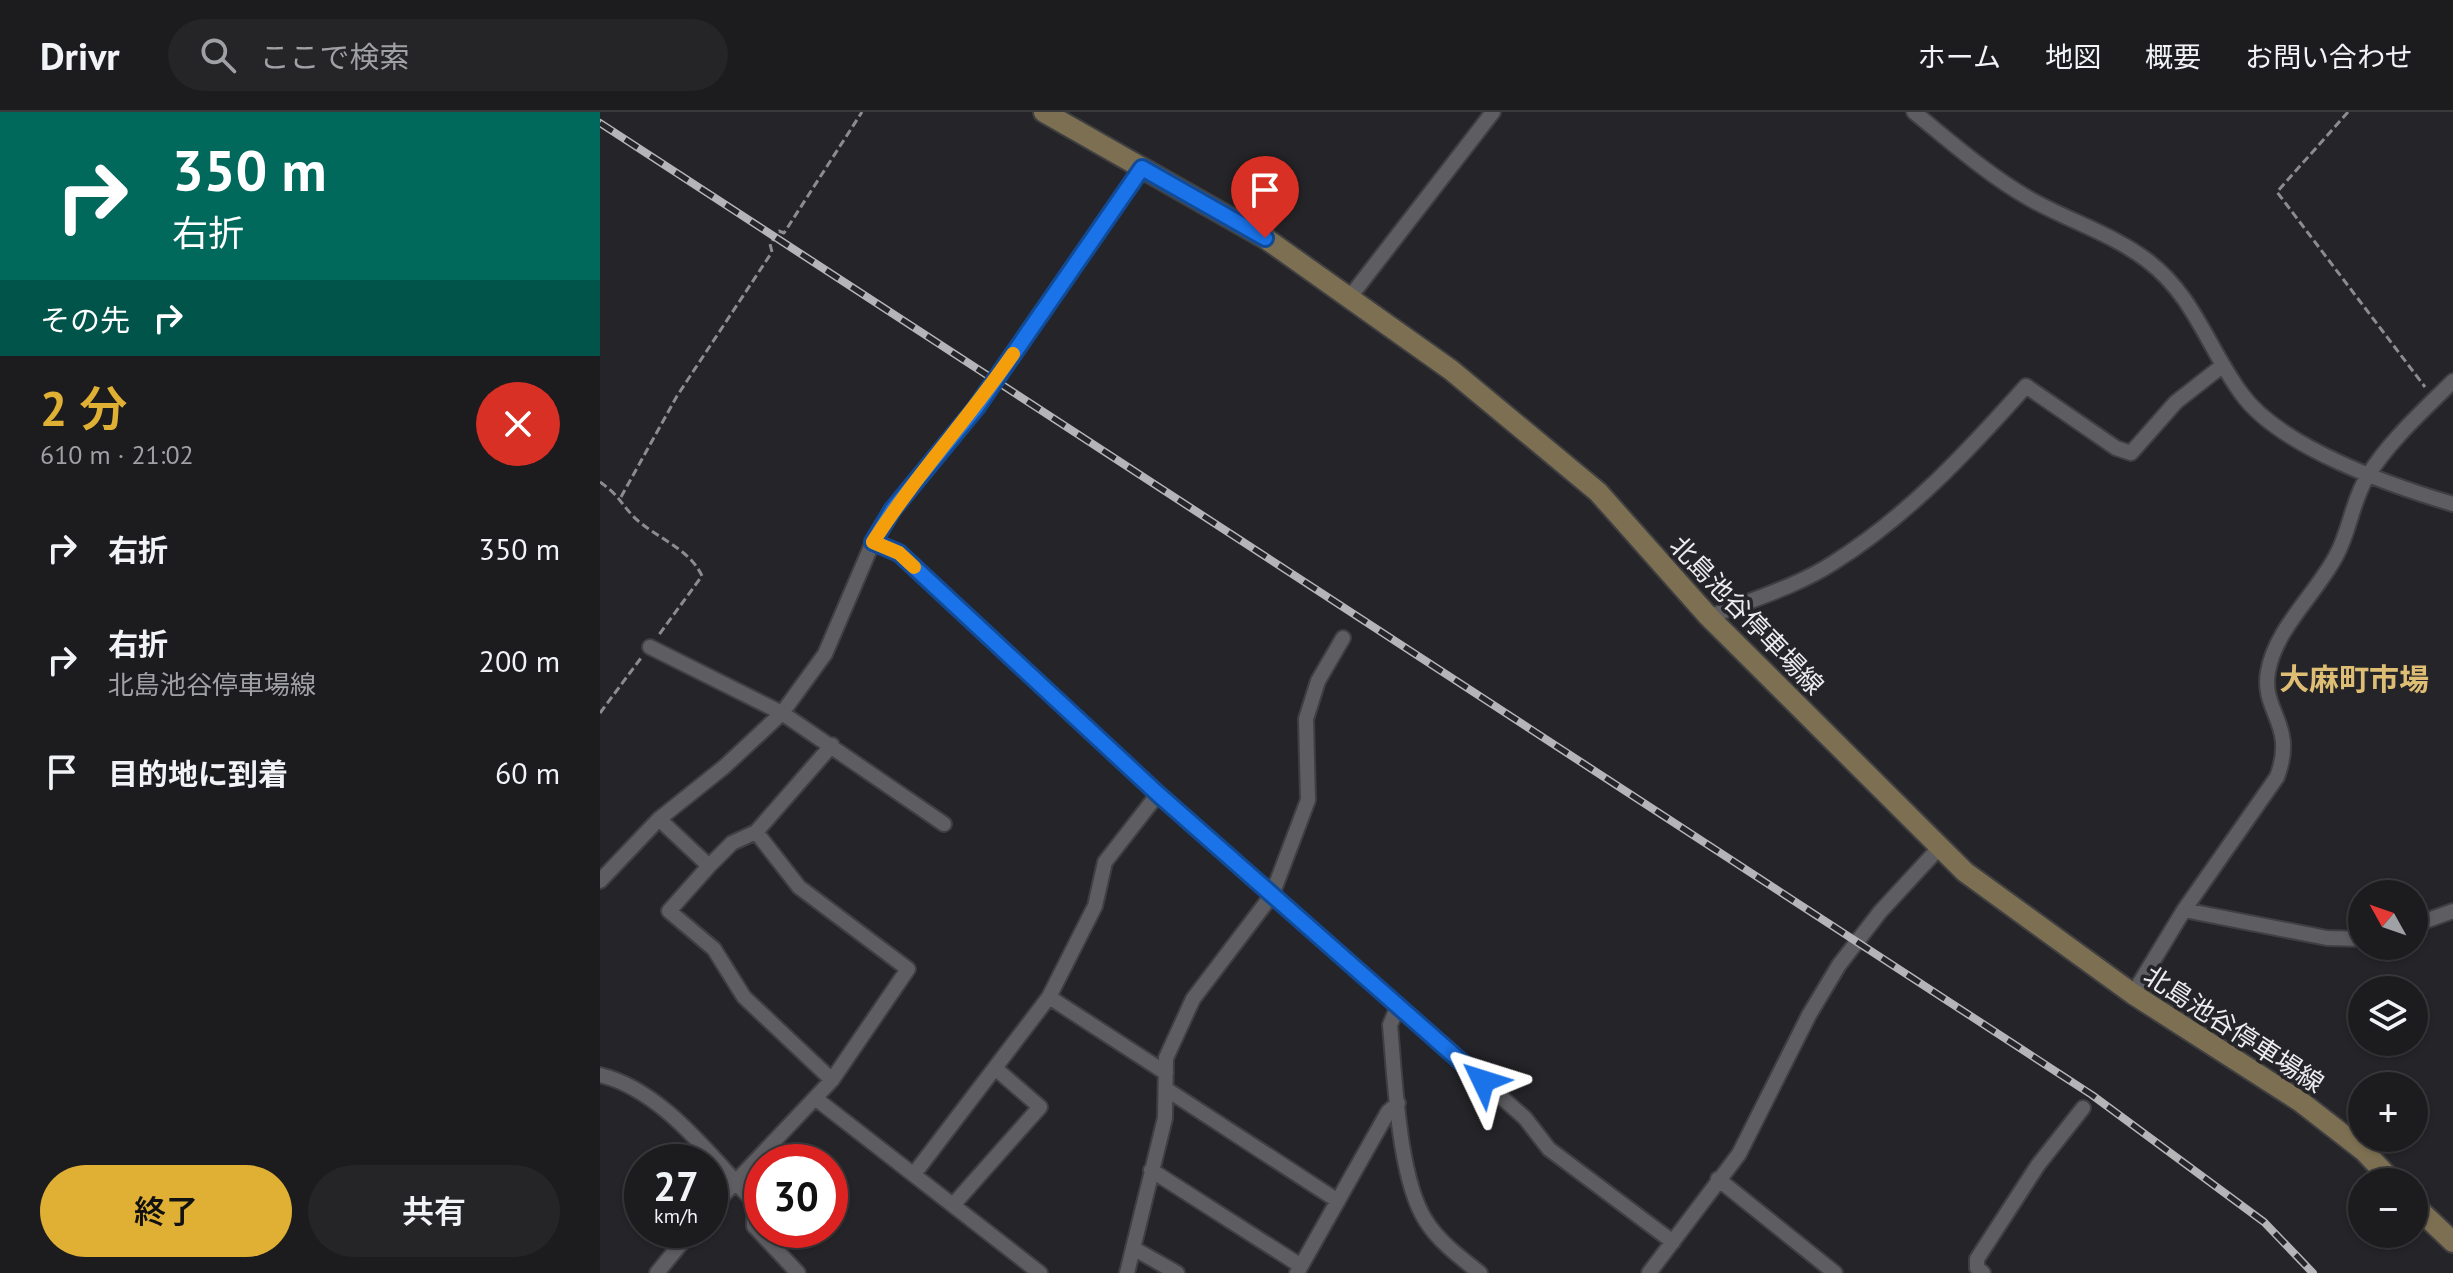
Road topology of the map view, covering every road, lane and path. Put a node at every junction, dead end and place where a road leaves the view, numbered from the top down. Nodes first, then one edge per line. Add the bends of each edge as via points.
1 (862, 112) edge
2 (1044, 112) edge
3 (1493, 112) edge
4 (1914, 112) edge
5 (2348, 112) edge
6 (1142, 168) junction
7 (1350, 297) junction
8 (2222, 366) junction
9 (2453, 381) edge
10 (2435, 399) junction
11 (2367, 477) junction
12 (600, 482) edge
13 (621, 497) junction
14 (2453, 504) edge
15 (873, 542) junction
16 (1709, 617) junction
17 (1343, 638) dead end
18 (650, 647) junction
19 (600, 713) edge
20 (782, 713) junction
21 (832, 745) junction
22 (1158, 794) junction
23 (659, 819) junction
24 (944, 824) dead end
25 (756, 832) junction
26 (1939, 848) junction
27 (709, 866) junction
28 (600, 881) edge
29 (1272, 895) junction
30 (2184, 910) junction
31 (2453, 911) edge
32 (2428, 920) edge
33 (2348, 939) edge
34 (2133, 994) junction
35 (1049, 997) junction
36 (1398, 1006) junction
37 (995, 1068) junction
38 (1166, 1073) junction
39 (600, 1075) edge
40 (832, 1080) junction
41 (1166, 1089) junction
42 (815, 1098) junction
43 (1398, 1103) junction
44 (2083, 1108) dead end
45 (2380, 1168) edge
46 (1151, 1170) junction
47 (914, 1174) junction
48 (1718, 1179) junction
49 (733, 1180) junction
50 (728, 1186) edge
51 (1338, 1201) junction
52 (953, 1205) junction
53 (2428, 1218) edge
54 (1673, 1242) junction
55 (2453, 1242) edge
56 (677, 1248) edge
57 (1133, 1248) junction
58 (1299, 1270) edge
59 (657, 1273) edge
60 (798, 1273) edge
61 (1040, 1273) edge
62 (1127, 1273) edge
63 (1177, 1273) edge
64 (1480, 1273) edge
65 (1649, 1273) edge
66 (1835, 1273) edge
67 (1983, 1273) edge

1 - 13 path via 784,233 779,231 770,244 772,252 677,396
2 - 6 main road, 北島池谷停車場線
3 - 7 street
4 - 8 street via 1991,175 2147,260 2174,283 2202,322
5 - 10 path via 2277,192
6 - 7 main road, 北島池谷停車場線 via 1265,238
6 - 15 street via 976,408 893,509
7 - 16 main road, 北島池谷停車場線 via 1451,370 1598,492
8 - 11 street via 2244,397 2276,426
8 - 16 street via 2176,402 2131,453 2026,386 1925,493 1874,534 1831,565
9 - 10 street
10 - 11 street
11 - 14 street
11 - 30 street via 2338,554 2281,638 2269,667 2266,686 2284,737 2285,755 2277,777
12 - 13 path
13 - 18 path via 631,513 696,563 702,576
15 - 20 street via 825,654
15 - 22 street via 899,553
16 - 26 main road, 北島池谷停車場線
17 - 29 street via 1318,681 1306,719 1308,800
18 - 19 path
18 - 20 street
20 - 21 street
20 - 23 street
21 - 24 street
21 - 25 street
22 - 29 street
22 - 35 street via 1105,862 1095,906
23 - 27 street
23 - 28 street
25 - 27 street via 732,843
25 - 40 street via 799,887 908,969
26 - 34 main road, 北島池谷停車場線 via 2016,912
26 - 48 street via 1839,965 1739,1154
27 - 40 street via 669,911 714,949 744,997
29 - 36 street
29 - 38 street via 1193,999 1176,1030
30 - 33 street
30 - 34 street
31 - 32 street
34 - 45 main road, 北島池谷停車場線 via 2301,1102
35 - 37 street
35 - 38 street
36 - 43 street via 1390,1025
36 - 54 street via 1525,1118 1549,1149
37 - 47 street
37 - 52 street via 1040,1107
38 - 41 street
39 - 49 street via 642,1094
40 - 42 street
41 - 46 street via 1165,1118
41 - 51 street
42 - 47 street
42 - 49 street
43 - 51 street
43 - 64 street via 1412,1183 1426,1221
44 - 67 street via 2038,1165 1977,1259
46 - 57 street
46 - 58 street
47 - 52 street
48 - 54 street
48 - 66 street
49 - 50 street
49 - 60 street via 755,1203 754,1226
51 - 58 street
52 - 61 street
53 - 55 main road
54 - 65 street
56 - 59 street
57 - 62 street
57 - 63 street

